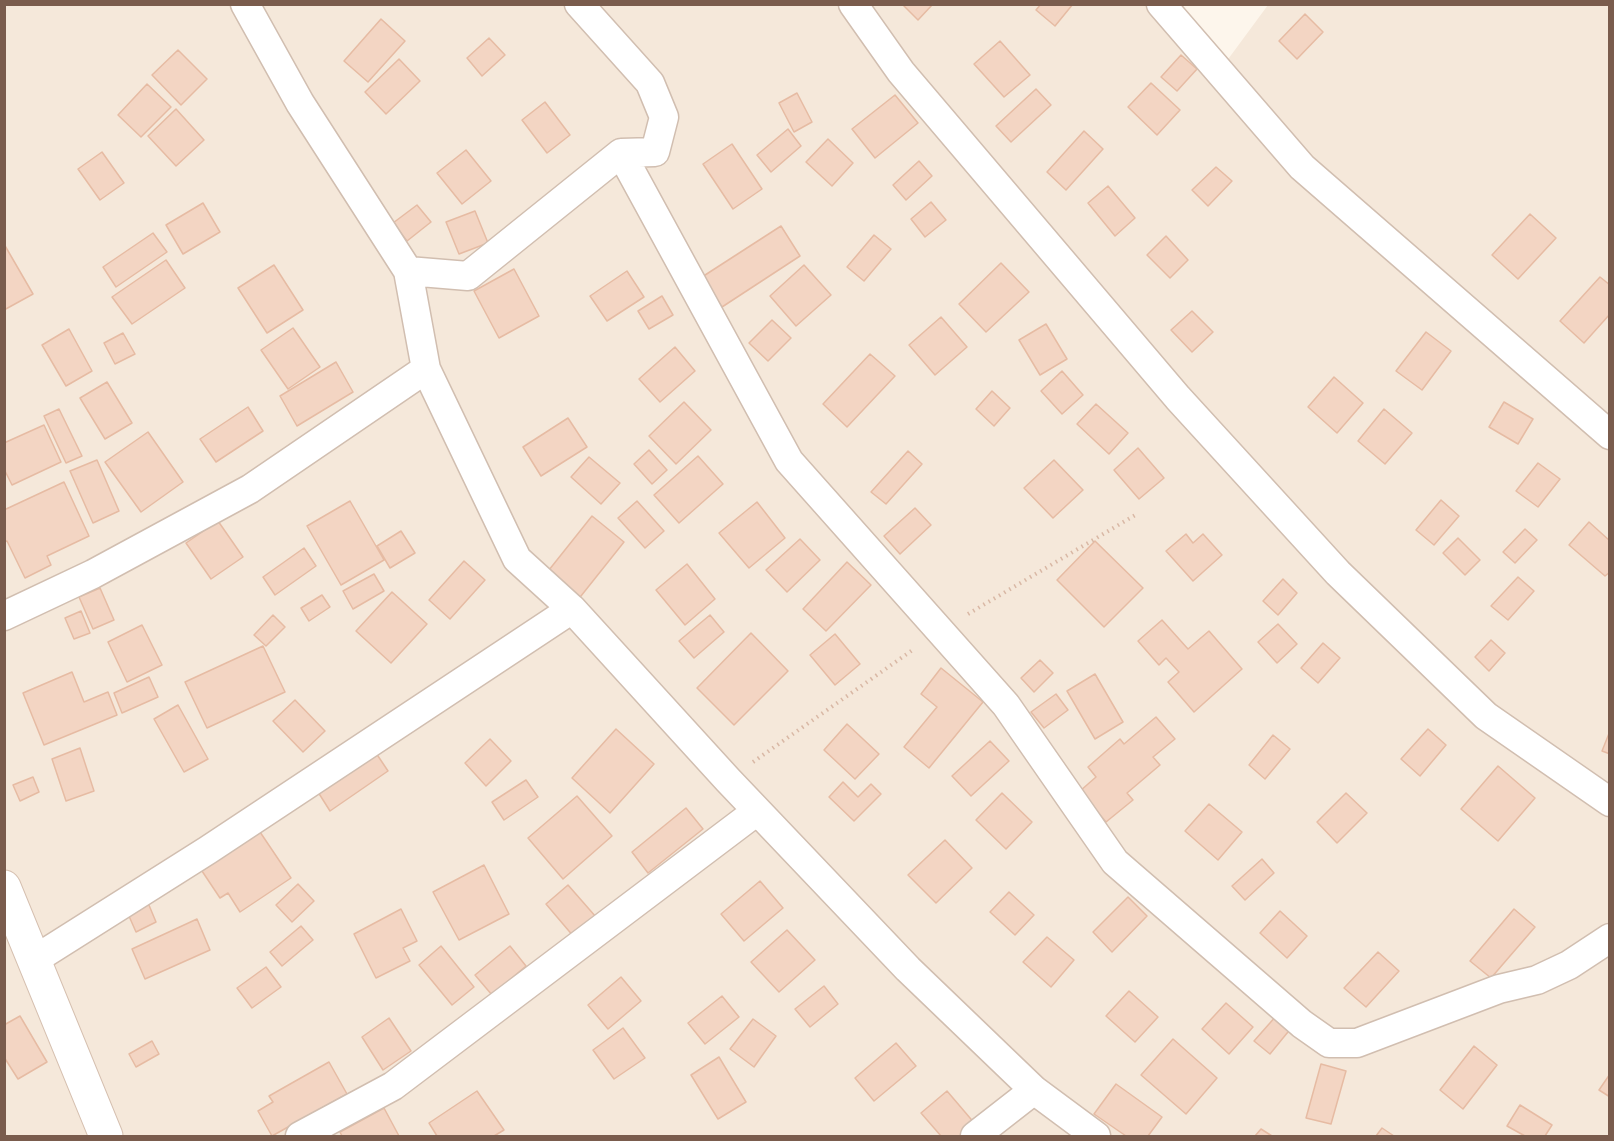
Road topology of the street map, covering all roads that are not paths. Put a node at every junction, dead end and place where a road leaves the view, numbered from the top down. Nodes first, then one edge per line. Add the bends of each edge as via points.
1 (245, 4) edge
2 (579, 4) edge
3 (853, 4) edge
4 (1161, 4) edge
5 (621, 153) junction
6 (408, 271) junction
7 (426, 369) junction
8 (1610, 435) edge
9 (572, 609) junction
10 (4, 616) edge
11 (1610, 802) edge
12 (757, 811) junction
13 (4, 886) edge
14 (1610, 938) edge
15 (34, 960) junction
16 (1034, 1090) junction
17 (106, 1137) edge
18 (300, 1137) edge
19 (975, 1137) edge
20 (1096, 1137) edge

1 - 6 street via 300,103
2 - 5 street via 650,83 664,117 655,152
3 - 11 street via 901,72 1178,398 1338,573 1486,716
4 - 8 street via 1302,167
5 - 6 street via 468,276
5 - 14 street via 789,461 1006,705 1115,862 1302,1024 1329,1043 1357,1043 1499,989 1537,980
6 - 7 street
7 - 9 street via 517,559
7 - 10 street via 250,489 93,574
9 - 12 street
9 - 15 street
12 - 16 street via 908,969
12 - 18 street via 393,1086
13 - 15 main road
15 - 17 main road
16 - 19 street
16 - 20 street

